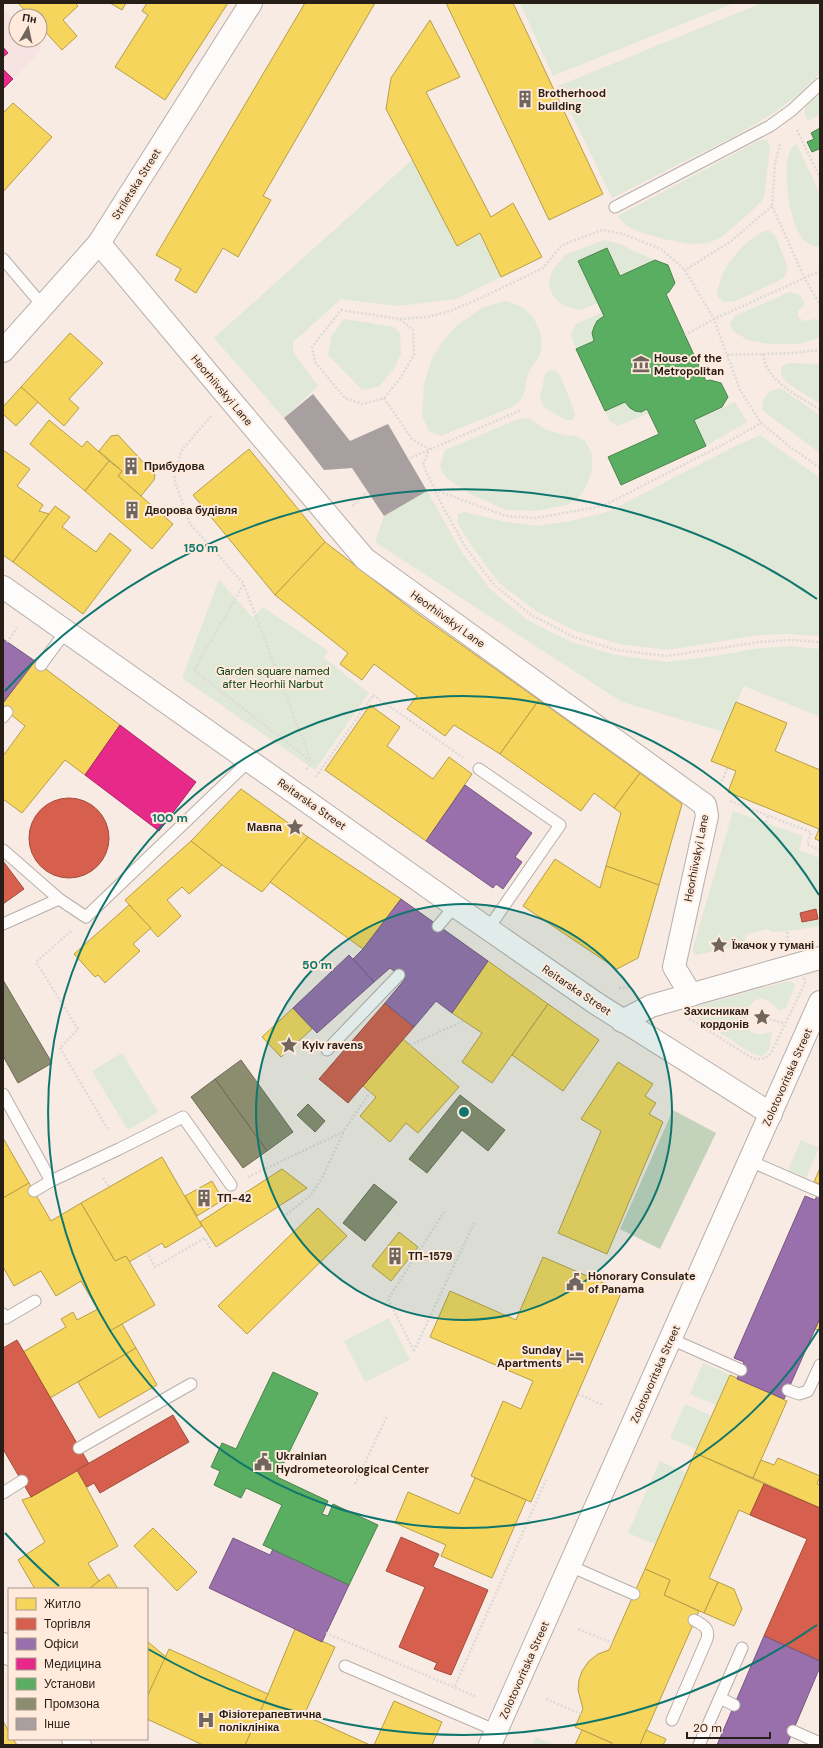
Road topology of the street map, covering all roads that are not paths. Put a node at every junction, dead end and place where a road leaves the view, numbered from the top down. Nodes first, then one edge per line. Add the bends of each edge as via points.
1 (251, 3) edge
2 (820, 84) edge
3 (615, 207) dead end
4 (99, 243) junction
5 (3, 259) edge
6 (43, 306) junction
7 (3, 351) edge
8 (3, 587) edge
9 (66, 631) junction
10 (41, 666) dead end
11 (250, 760) junction
12 (479, 768) road end
13 (3, 850) edge
14 (59, 899) junction
15 (455, 906) junction
16 (3, 924) edge
17 (438, 926) dead end
18 (488, 929) junction
19 (820, 958) edge
20 (399, 976) dead end
21 (692, 995) junction
22 (820, 1002) edge
23 (622, 1021) junction
24 (327, 1050) dead end
25 (3, 1094) edge
26 (771, 1114) junction
27 (750, 1161) junction
28 (52, 1181) junction
29 (231, 1185) road end
30 (34, 1191) dead end
31 (819, 1191) dead end
32 (35, 1301) dead end
33 (3, 1314) edge
34 (671, 1339) junction
35 (820, 1365) edge
36 (741, 1370) dead end
37 (190, 1384) dead end
38 (788, 1390) dead end
39 (79, 1448) dead end
40 (22, 1481) dead end
41 (3, 1492) edge
42 (570, 1566) junction
43 (634, 1594) dead end
44 (694, 1620) dead end
45 (742, 1648) dead end
46 (345, 1666) dead end
47 (720, 1698) junction
48 (734, 1705) dead end
49 (672, 1720) dead end
50 (793, 1731) dead end
51 (494, 1738) edge
52 (820, 1743) edge
53 (699, 1745) edge

1 - 4 street, Striletska Street
2 - 3 lane via 770,126
4 - 6 street, Striletska Street
4 - 21 street, Heorhiivskyi Lane via 365,559 705,805 707,816 674,967
5 - 6 lane
6 - 7 street, Striletska Street
8 - 9 street, Reitarska Street
9 - 10 lane
9 - 11 street, Reitarska Street
11 - 14 lane via 86,917
11 - 15 street, Reitarska Street
12 - 18 lane via 560,825
13 - 14 lane
14 - 16 lane
15 - 17 lane
15 - 18 street, Reitarska Street
18 - 23 street, Reitarska Street
19 - 21 street, Reitarska Street
20 - 24 lane
21 - 23 street, Reitarska Street via 651,1006
22 - 26 street, Zolotovoritska Street
23 - 26 street, Reitarska Street
25 - 28 lane
26 - 27 street, Zolotovoritska Street
27 - 31 lane
27 - 34 street, Zolotovoritska Street
28 - 29 lane via 183,1117
28 - 30 lane
32 - 33 lane via 6,1318
34 - 36 lane
34 - 42 street, Zolotovoritska Street
35 - 38 lane via 808,1391 799,1394
37 - 39 lane
40 - 41 lane
42 - 43 lane
42 - 51 street, Zolotovoritska Street
44 - 49 lane via 705,1626 708,1635
45 - 47 lane
46 - 51 lane
47 - 48 lane
47 - 53 lane
50 - 52 lane

